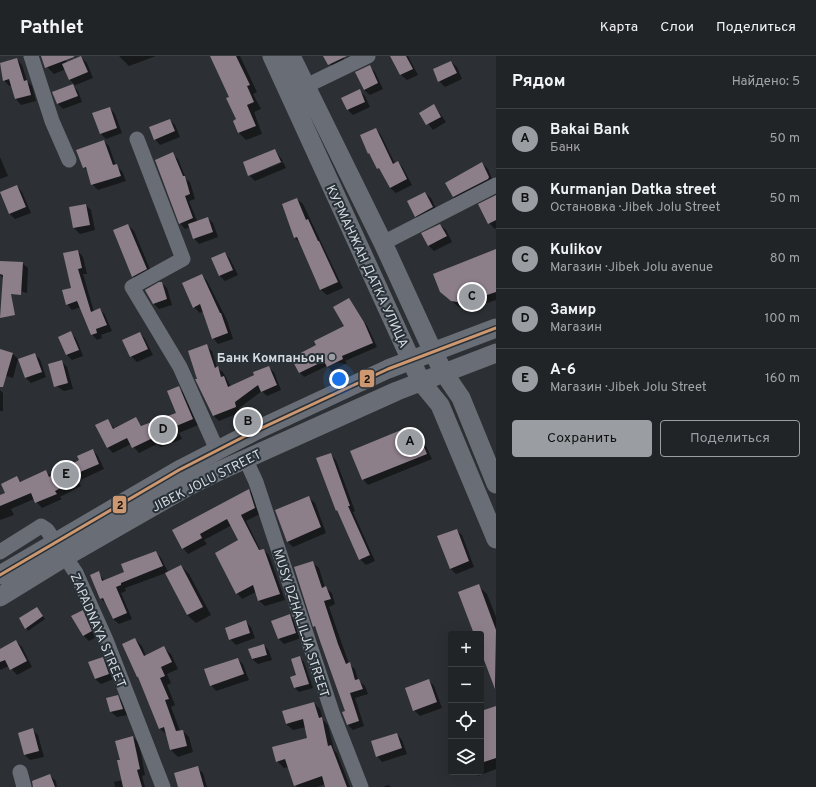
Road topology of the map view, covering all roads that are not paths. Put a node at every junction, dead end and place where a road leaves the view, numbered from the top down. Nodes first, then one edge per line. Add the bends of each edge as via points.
1 (31, 56) edge
2 (272, 56) edge
3 (291, 56) edge
4 (368, 56) edge
5 (306, 86) junction
6 (137, 139) dead end
7 (69, 160) dead end
8 (496, 185) edge
9 (383, 243) junction
10 (496, 328) edge
11 (433, 352) junction
12 (496, 353) edge
13 (411, 360) junction
14 (444, 373) junction
15 (421, 382) junction
16 (217, 450) junction
17 (245, 458) junction
18 (496, 484) edge
19 (496, 539) edge
20 (59, 549) junction
21 (0, 552) edge
22 (2, 570) edge
23 (0, 597) edge
24 (20, 772) dead end
25 (24, 787) edge
26 (163, 787) edge
27 (361, 787) edge

1 - 7 street via 52,121
2 - 13 main road, КУРМАНЖАН ДАТКА УЛИЦА
3 - 5 main road, КУРМАНЖАН ДАТКА УЛИЦА
4 - 5 street
5 - 9 main road, КУРМАНЖАН ДАТКА УЛИЦА
6 - 16 street via 183,259 132,287 180,367
8 - 9 street
9 - 11 main road, КУРМАНЖАН ДАТКА УЛИЦА
10 - 11 main road, JIBEK JOLU STREET
11 - 13 main road, JIBEK JOLU STREET
11 - 14 main road, КУРМАНЖАН ДАТКА УЛИЦА
12 - 14 main road, JIBEK JOLU STREET
13 - 15 main road, КУРМАНЖАН ДАТКА УЛИЦА
13 - 16 main road, JIBEK JOLU STREET
14 - 15 main road, JIBEK JOLU STREET
14 - 18 main road, КУРМАНЖАН ДАТКА УЛИЦА via 461,398
15 - 17 main road, JIBEK JOLU STREET
15 - 19 main road, КУРМАНЖАН ДАТКА УЛИЦА via 440,405
16 - 20 main road, JIBEK JOLU STREET
17 - 20 main road, JIBEK JOLU STREET
17 - 27 street, MUSY DZHALILJA STREET via 256,482 333,715
20 - 21 street, ZAPADNAYA STREET via 47,530 41,526
20 - 22 main road, JIBEK JOLU STREET
20 - 23 main road, JIBEK JOLU STREET
20 - 26 street, ZAPADNAYA STREET via 76,573 106,640
24 - 25 street

